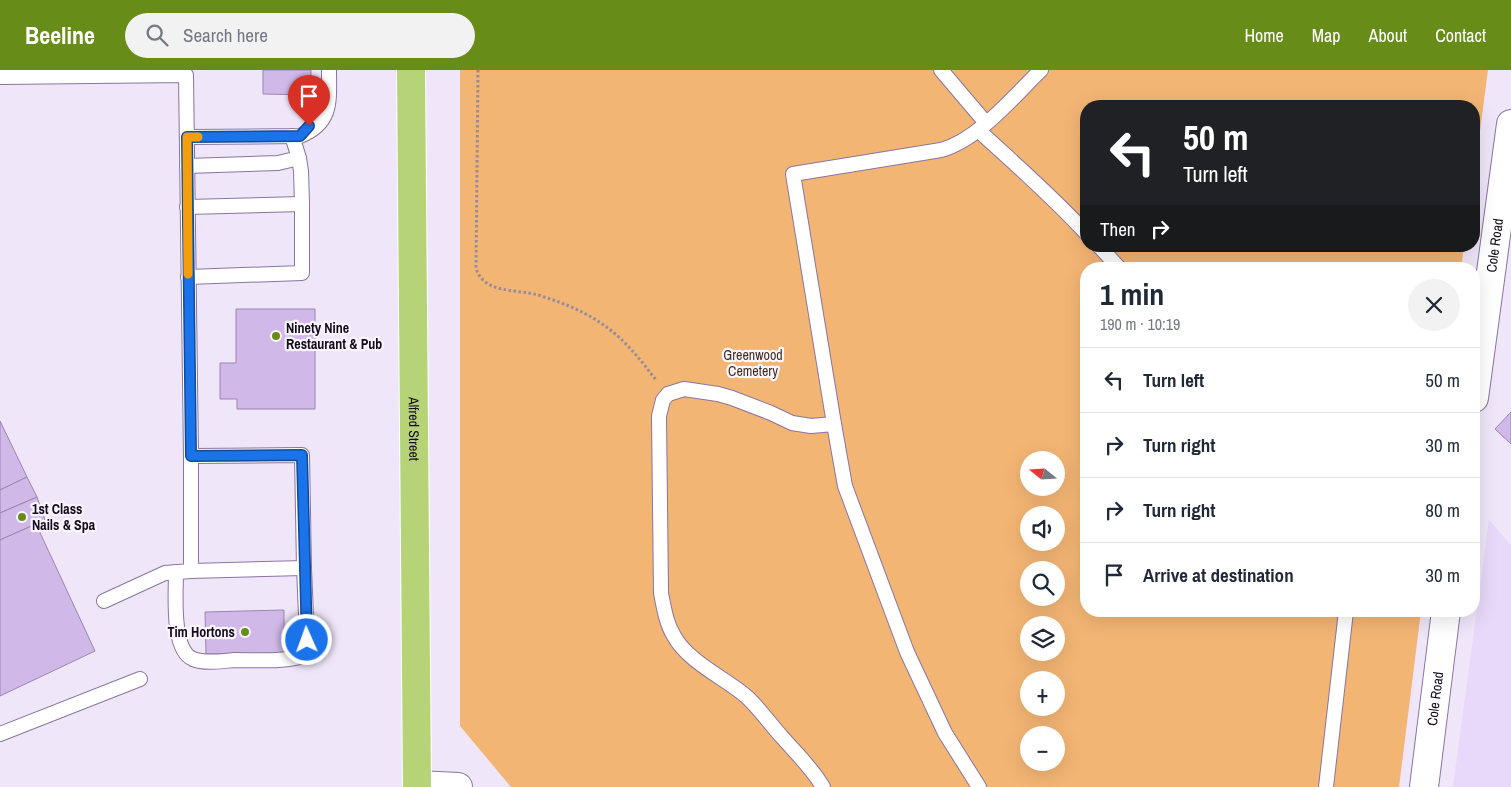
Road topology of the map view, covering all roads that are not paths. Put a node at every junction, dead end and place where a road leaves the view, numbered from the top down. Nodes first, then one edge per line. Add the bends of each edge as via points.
1 (321, 70) edge
2 (329, 70) edge
3 (411, 70) edge
4 (942, 70) edge
5 (1041, 70) edge
6 (189, 73) edge
7 (0, 77) edge
8 (1511, 124) edge
9 (982, 126) junction
10 (296, 136) junction
11 (187, 137) junction
12 (299, 158) junction
13 (187, 166) junction
14 (302, 204) junction
15 (188, 207) junction
16 (1080, 226) edge
17 (1104, 252) edge
18 (1114, 262) edge
19 (188, 276) junction
20 (1499, 297) edge
21 (1480, 374) edge
22 (834, 424) junction
23 (191, 456) junction
24 (304, 568) junction
25 (190, 571) junction
26 (176, 572) junction
27 (104, 601) dead end
28 (1345, 617) edge
29 (1445, 617) edge
30 (140, 678) dead end
31 (0, 734) edge
32 (417, 786) edge
33 (458, 787) edge
34 (823, 787) edge
35 (979, 787) edge
36 (1326, 787) edge
37 (1424, 787) edge

1 - 10 lane via 316,116
2 - 10 lane via 328,105 320,125
3 - 32 main road, Alfred Street
4 - 9 lane
5 - 9 lane
6 - 7 lane
6 - 11 lane
8 - 20 street, Cole Road
9 - 16 lane
9 - 22 lane via 958,144 941,150 793,174
10 - 11 lane
10 - 12 lane
11 - 13 lane
12 - 13 lane via 278,163
12 - 14 lane
13 - 15 lane
14 - 15 lane
14 - 19 lane via 302,273
15 - 19 lane
17 - 18 lane
19 - 23 lane
20 - 21 street, Cole Road
22 - 34 lane via 811,426 792,423 718,394 684,389 668,394 663,400 660,416 661,593 669,626 682,648 754,704 804,760
22 - 35 lane via 845,486 907,652 945,733
23 - 24 lane via 302,455
23 - 25 lane
24 - 25 lane
24 - 26 lane via 306,648 300,657 287,660 192,659 183,649 177,631
25 - 26 lane
26 - 27 lane via 165,573
28 - 36 lane
29 - 37 street, Cole Road
30 - 31 lane
32 - 33 street

